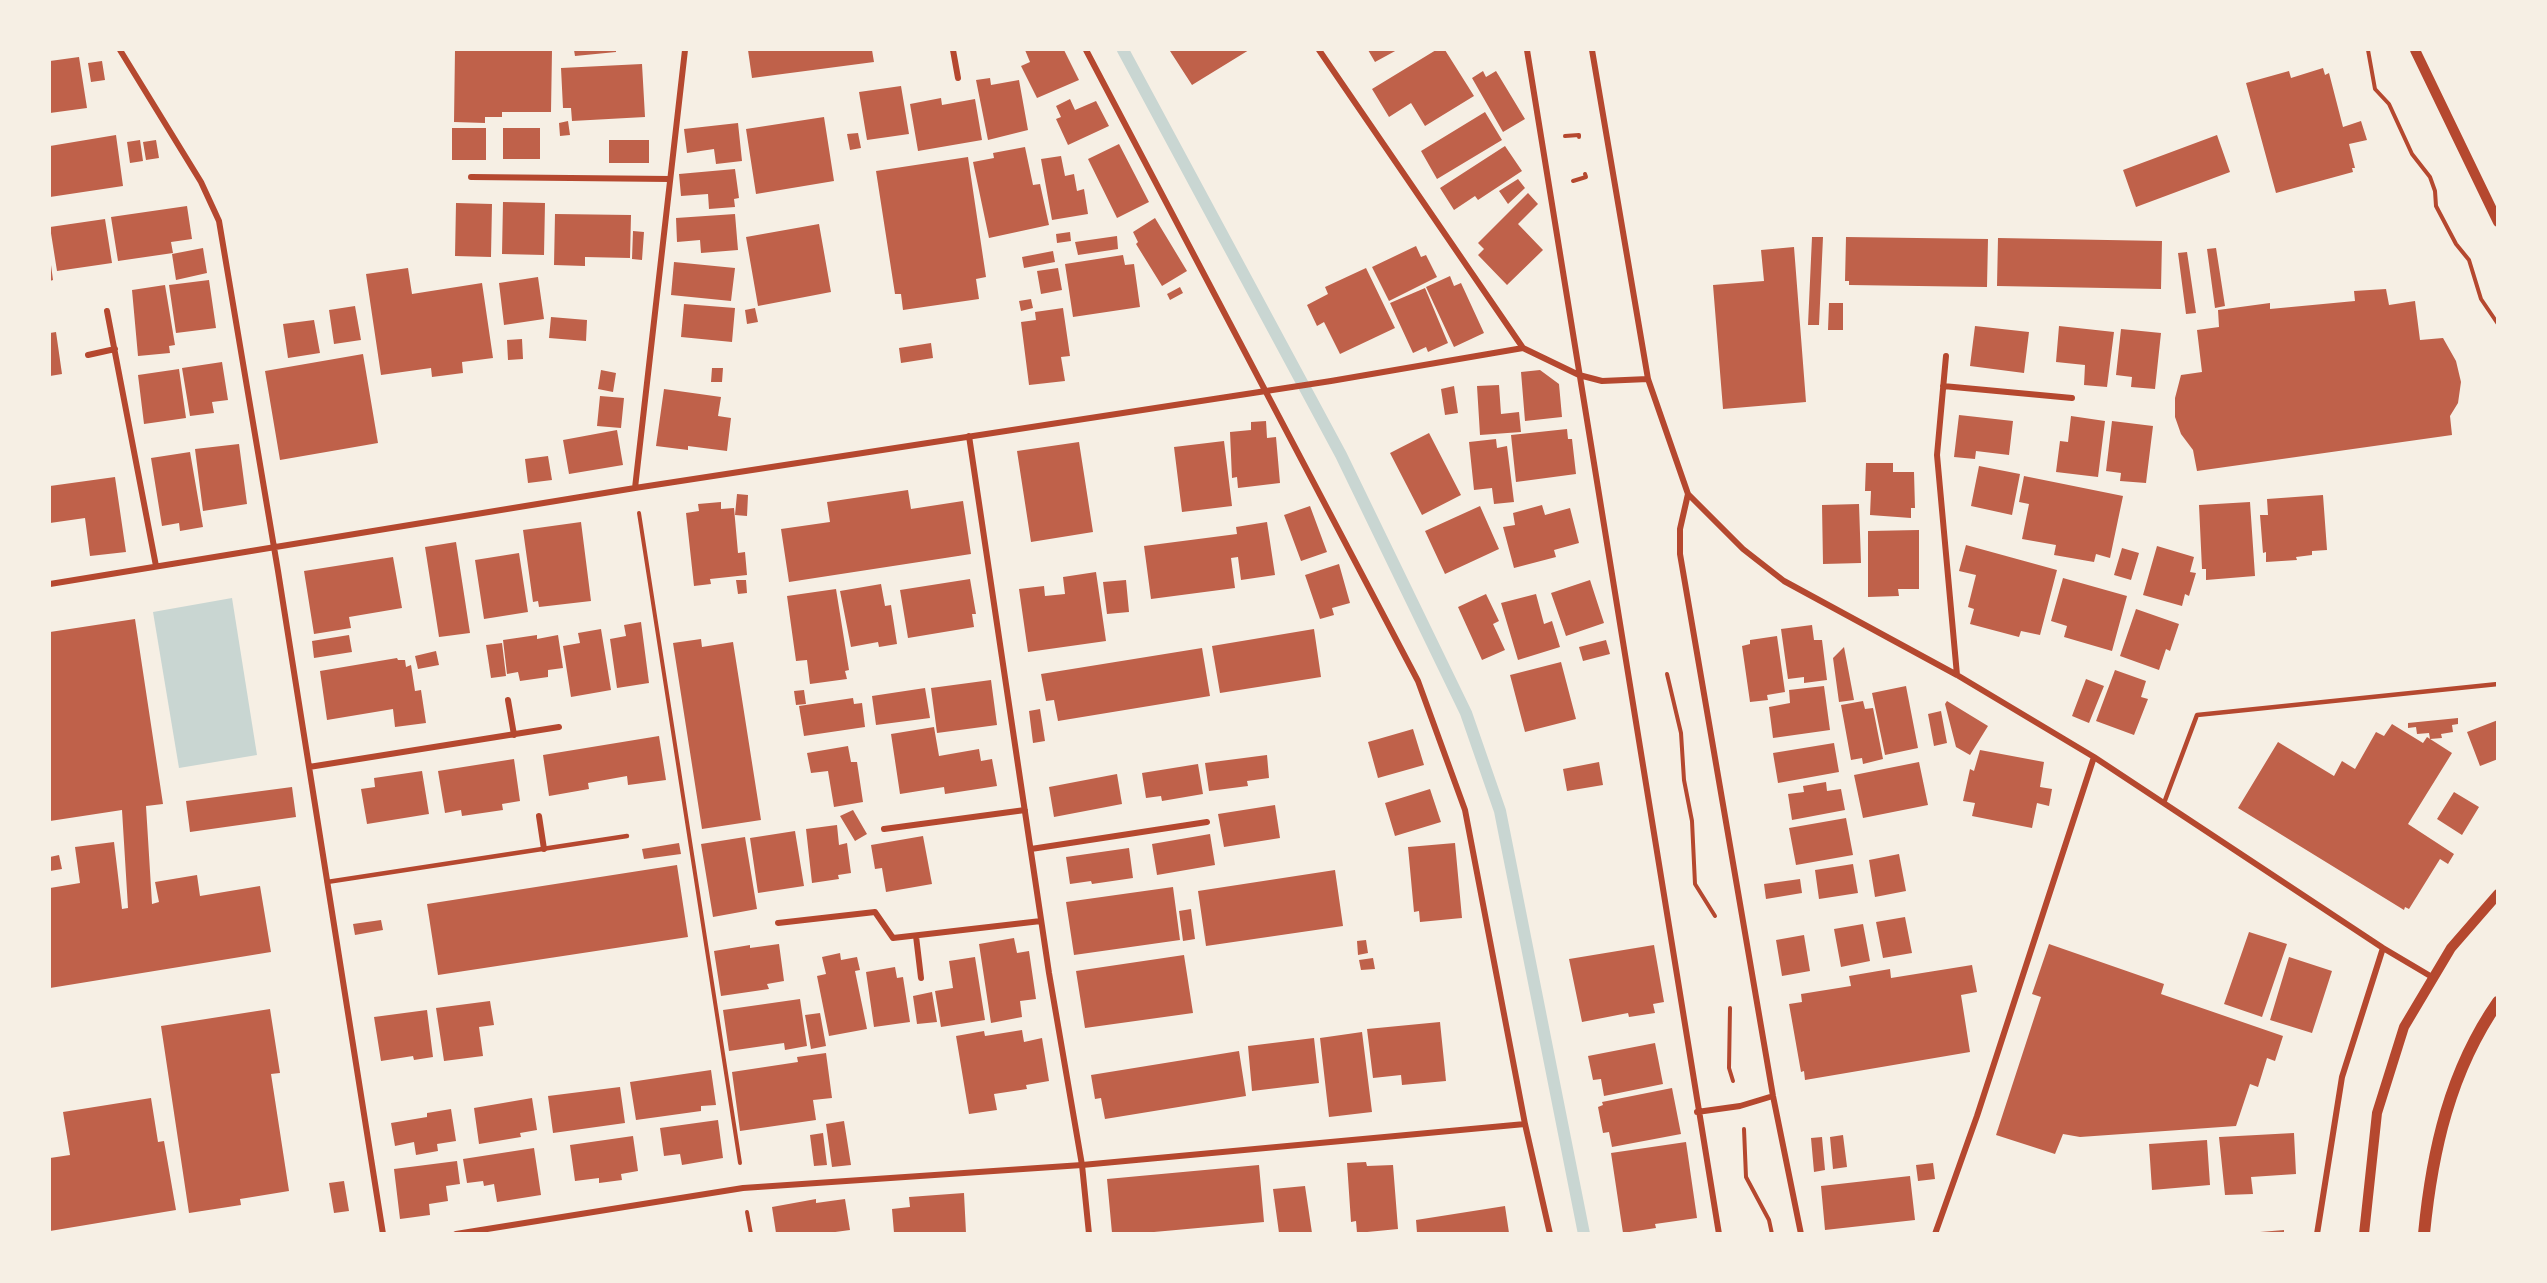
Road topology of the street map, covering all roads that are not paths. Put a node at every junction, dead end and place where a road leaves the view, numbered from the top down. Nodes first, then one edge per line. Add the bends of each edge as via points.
1 (120, 50) edge
2 (685, 50) edge
3 (953, 50) edge
4 (1086, 50) edge
5 (1319, 50) edge
6 (1527, 50) edge
7 (1592, 50) edge
8 (2415, 50) edge
9 (958, 78) dead end
10 (471, 177) dead end
11 (670, 179) junction
12 (2498, 222) edge
13 (107, 311) dead end
14 (1523, 348) junction
15 (115, 350) junction
16 (88, 355) dead end
17 (1946, 356) dead end
18 (1579, 375) junction
19 (1648, 380) junction
20 (1943, 386) junction
21 (1267, 390) junction
22 (2072, 398) dead end
23 (969, 436) junction
24 (635, 488) junction
25 (1688, 494) junction
26 (274, 548) junction
27 (156, 566) junction
28 (50, 584) edge
29 (1957, 675) junction
30 (2498, 684) edge
31 (508, 700) dead end
32 (559, 727) dead end
33 (514, 735) junction
34 (2094, 757) junction
35 (309, 767) junction
36 (2163, 803) junction
37 (1025, 810) junction
38 (539, 816) dead end
39 (1207, 822) dead end
40 (884, 829) dead end
41 (627, 836) dead end
42 (544, 849) junction
43 (1031, 849) junction
44 (327, 882) junction
45 (2498, 894) edge
46 (1041, 921) junction
47 (778, 923) dead end
48 (916, 936) junction
49 (2383, 948) junction
50 (2432, 977) junction
51 (921, 978) dead end
52 (2498, 1002) edge
53 (1773, 1096) junction
54 (1697, 1112) junction
55 (1524, 1124) junction
56 (1082, 1165) junction
57 (383, 1233) edge
58 (456, 1233) edge
59 (1089, 1233) edge
60 (1550, 1233) edge
61 (1719, 1233) edge
62 (1801, 1233) edge
63 (1935, 1233) edge
64 (2317, 1233) edge
65 (2364, 1233) edge
66 (2424, 1233) edge

1 - 26 street via 201,182 219,220
2 - 11 street
3 - 9 street
4 - 21 street
5 - 14 street
6 - 18 street
7 - 19 street
8 - 12 street
10 - 11 street
11 - 24 street
13 - 15 street
14 - 18 street
14 - 21 street
15 - 16 street
15 - 27 street
17 - 20 street
18 - 19 street via 1602,381
18 - 54 street
19 - 25 street
20 - 22 street
20 - 29 street via 1937,455
21 - 23 street
21 - 55 street via 1418,681 1465,810
23 - 24 street
23 - 37 street
24 - 26 street
25 - 29 street via 1743,549 1784,581
25 - 53 street via 1680,529 1680,555
26 - 27 street
26 - 35 street
27 - 28 street
29 - 34 street
30 - 36 lane via 2197,715
31 - 33 street
32 - 33 street
33 - 35 street
34 - 36 street
34 - 63 street
35 - 44 street
36 - 49 street
37 - 40 street
37 - 43 street
38 - 42 street
39 - 43 street
41 - 42 lane
42 - 44 lane
43 - 46 street
44 - 57 street
45 - 50 street via 2451,948
46 - 48 street
46 - 56 street
47 - 48 street via 875,912 893,938
48 - 51 street
49 - 50 street
49 - 64 street via 2342,1077
50 - 65 street via 2404,1027 2378,1113
52 - 66 main road via 2471,1048 2445,1113 2429,1184
53 - 54 street
53 - 62 street
54 - 61 street
55 - 56 street
55 - 60 street
56 - 58 street via 743,1188
56 - 59 street

